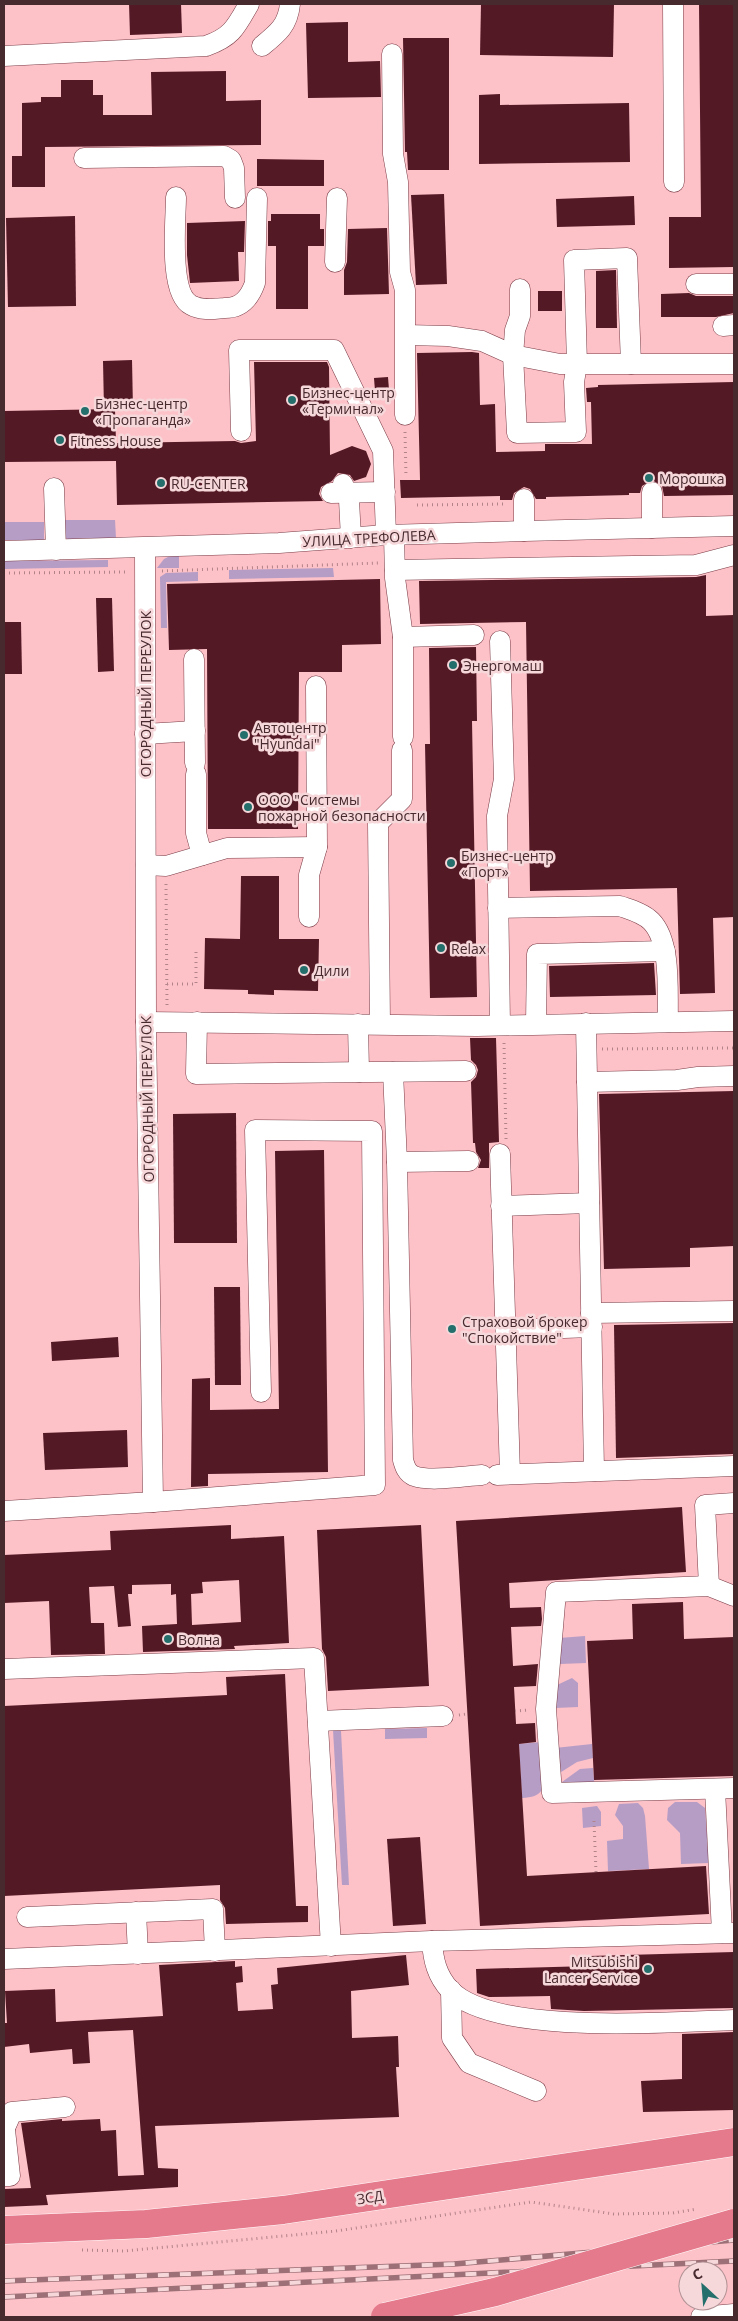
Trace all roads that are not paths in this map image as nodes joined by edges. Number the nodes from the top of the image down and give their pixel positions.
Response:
1 (249, 4) edge
2 (290, 4) edge
3 (672, 4) edge
4 (262, 46) dead end
5 (392, 54) dead end
6 (4, 56) edge
7 (84, 158) dead end
8 (674, 182) dead end
9 (176, 197) dead end
10 (235, 198) dead end
11 (257, 198) dead end
12 (337, 198) dead end
13 (335, 262) dead end
14 (696, 284) dead end
15 (734, 284) edge
16 (520, 289) dead end
17 (406, 335) junction
18 (513, 355) junction
19 (577, 364) junction
20 (630, 364) junction
21 (734, 364) edge
22 (405, 414) road end
23 (241, 431) dead end
24 (54, 488) dead end
25 (385, 492) junction
26 (652, 492) dead end
27 (524, 502) road end
28 (728, 526) edge
29 (652, 528) junction
30 (524, 531) junction
31 (390, 535) junction
32 (351, 538) junction
33 (145, 548) junction
34 (56, 550) junction
35 (4, 551) edge
36 (728, 557) edge
37 (395, 567) junction
38 (474, 635) dead end
39 (403, 637) junction
40 (500, 641) dead end
41 (194, 659) dead end
42 (316, 686) dead end
43 (195, 731) junction
44 (145, 734) junction
45 (317, 847) junction
46 (202, 855) junction
47 (146, 865) junction
48 (498, 908) junction
49 (309, 917) dead end
50 (666, 951) junction
51 (734, 1020) edge
52 (146, 1022) junction
53 (197, 1022) junction
54 (668, 1022) junction
55 (586, 1023) junction
56 (358, 1024) junction
57 (380, 1024) junction
58 (536, 1024) junction
59 (502, 1025) junction
60 (466, 1071) dead end
61 (359, 1072) junction
62 (393, 1072) junction
63 (734, 1076) edge
64 (587, 1082) junction
65 (500, 1154) road end
66 (469, 1161) dead end
67 (398, 1162) junction
68 (590, 1204) junction
69 (501, 1206) junction
70 (734, 1311) edge
71 (592, 1320) junction
72 (506, 1330) junction
73 (261, 1392) dead end
74 (734, 1466) edge
75 (594, 1471) junction
76 (494, 1475) junction
77 (152, 1502) junction
78 (734, 1503) edge
79 (4, 1511) edge
80 (709, 1586) junction
81 (734, 1596) edge
82 (4, 1669) edge
83 (443, 1716) dead end
84 (318, 1721) junction
85 (725, 1788) edge
86 (136, 1912) junction
87 (27, 1917) dead end
88 (728, 1933) edge
89 (432, 1941) junction
90 (331, 1946) junction
91 (215, 1951) junction
92 (138, 1954) junction
93 (4, 1959) edge
94 (451, 1990) junction
95 (734, 2020) edge
96 (536, 2091) dead end
97 (65, 2107) dead end
98 (4, 2130) edge
99 (734, 2142) edge
100 (4, 2176) edge
101 (734, 2223) edge
102 (4, 2230) edge
103 (734, 2314) edge
104 (386, 2317) edge
105 (701, 2317) edge

1 - 6 street
2 - 4 street
3 - 8 street
5 - 17 street
7 - 10 street
9 - 11 street
12 - 13 street
14 - 15 street
16 - 18 street
17 - 18 street
17 - 22 street
18 - 19 street
18 - 19 street
19 - 20 street
19 - 20 street
20 - 21 street
23 - 25 street
24 - 34 street
25 - 31 street
25 - 32 street
26 - 29 street
27 - 30 street
28 - 29 street, УЛИЦА ТРЕФОЛЕВА
28 - 36 street
29 - 30 street, УЛИЦА ТРЕФОЛЕВА
30 - 31 street, УЛИЦА ТРЕФОЛЕВА
31 - 32 street, УЛИЦА ТРЕФОЛЕВА
31 - 37 street
32 - 33 street, УЛИЦА ТРЕФОЛЕВА
33 - 34 street, УЛИЦА ТРЕФОЛЕВА
33 - 44 street, ОГОРОДНЫЙ ПЕРЕУЛОК
34 - 35 street, УЛИЦА ТРЕФОЛЕВА
36 - 37 street
37 - 39 street
38 - 39 street
39 - 57 street
40 - 48 street
41 - 43 street
42 - 45 street
43 - 44 street
43 - 46 street
44 - 47 street, ОГОРОДНЫЙ ПЕРЕУЛОК
45 - 46 street
45 - 49 street
46 - 47 street
47 - 52 street, ОГОРОДНЫЙ ПЕРЕУЛОК
48 - 50 street
48 - 59 street
50 - 54 street
50 - 58 street
51 - 54 street
52 - 53 street
52 - 77 street, ОГОРОДНЫЙ ПЕРЕУЛОК
53 - 56 street
53 - 61 street
54 - 55 street
55 - 58 street
55 - 64 street
56 - 57 street
56 - 61 street
57 - 59 street
58 - 59 street
60 - 62 street
61 - 62 street
62 - 67 street
63 - 64 street
64 - 68 street
65 - 69 street
66 - 67 street
67 - 76 street
68 - 69 street
68 - 71 street
69 - 72 street
70 - 71 street
71 - 72 street
71 - 75 street
72 - 76 street
73 - 77 street
74 - 75 street
75 - 76 street
77 - 79 street
78 - 80 street
80 - 81 street
80 - 85 street
82 - 84 street
83 - 84 street
84 - 90 street
85 - 88 street
86 - 87 street
86 - 91 street
86 - 92 street
88 - 89 street
89 - 90 street
89 - 94 street
90 - 91 street
91 - 92 street
92 - 93 street
94 - 95 street
94 - 96 street
97 - 98 street
98 - 100 street
99 - 102 highway, ЗСД, bridge
101 - 104 highway, bridge
103 - 105 street

